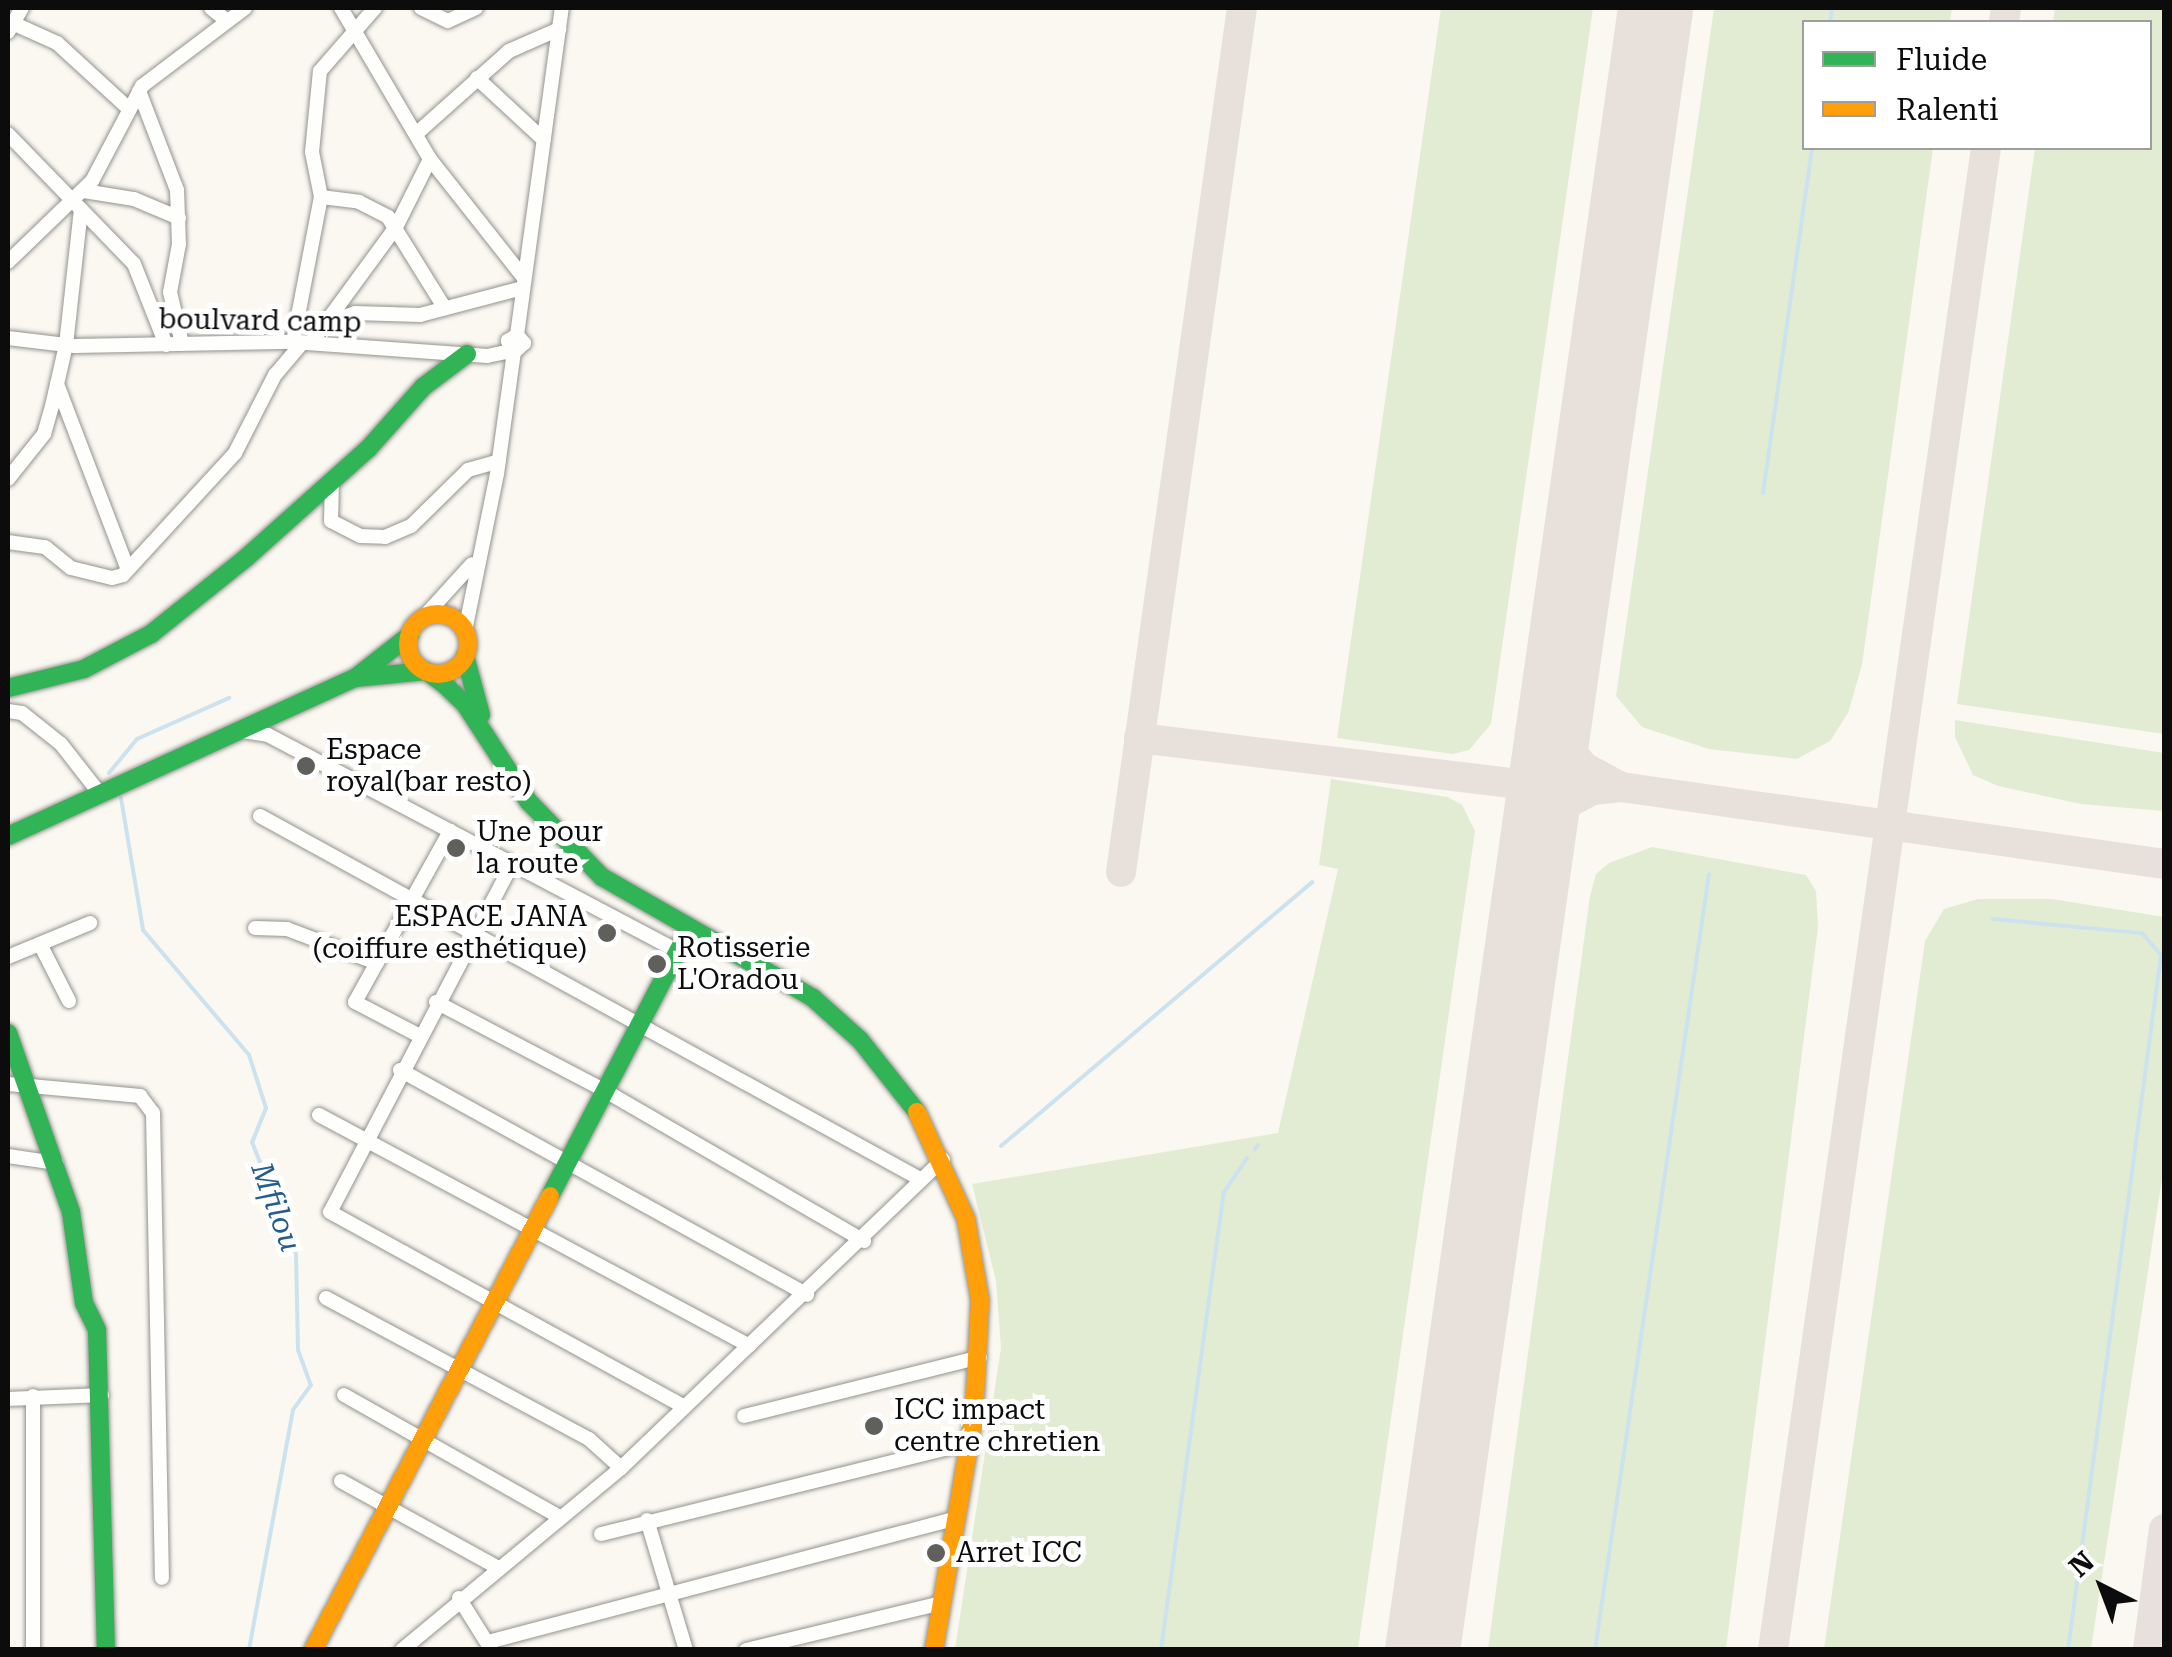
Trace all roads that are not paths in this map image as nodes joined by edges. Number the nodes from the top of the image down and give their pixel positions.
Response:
1 (22, 8) edge
2 (211, 8) edge
3 (245, 8) edge
4 (340, 8) edge
5 (375, 8) edge
6 (421, 8) edge
7 (476, 8) edge
8 (562, 8) edge
9 (227, 21) junction
10 (10, 25) edge
11 (354, 29) junction
12 (559, 29) junction
13 (477, 78) junction
14 (138, 90) junction
15 (129, 108) junction
16 (8, 134) edge
17 (416, 134) junction
18 (544, 140) junction
19 (430, 159) junction
20 (321, 197) junction
21 (80, 201) junction
22 (179, 218) junction
23 (396, 227) junction
24 (8, 262) edge
25 (524, 283) junction
26 (444, 308) junction
27 (328, 322) junction
28 (8, 338) edge
29 (302, 342) junction
30 (166, 344) junction
31 (182, 344) junction
32 (66, 345) junction
33 (512, 351) junction
34 (468, 354) junction
35 (57, 384) junction
36 (499, 461) junction
37 (8, 479) edge
38 (332, 480) junction
39 (8, 542) edge
40 (481, 551) junction
41 (127, 567) junction
42 (422, 619) junction
43 (464, 631) junction
44 (410, 635) junction
45 (465, 656) junction
46 (426, 671) junction
47 (355, 678) junction
48 (8, 688) edge
49 (8, 711) edge
50 (242, 731) junction
51 (490, 739) junction
52 (100, 794) junction
53 (260, 816) dead end
54 (450, 831) junction
55 (8, 836) edge
56 (511, 866) junction
57 (412, 900) junction
58 (90, 923) dead end
59 (254, 928) dead end
60 (688, 932) junction
61 (472, 934) junction
62 (40, 944) junction
63 (677, 951) junction
64 (8, 957) edge
65 (377, 963) junction
66 (69, 1000) dead end
67 (436, 1002) junction
68 (637, 1025) junction
69 (8, 1033) edge
70 (418, 1036) junction
71 (400, 1070) junction
72 (8, 1084) edge
73 (29, 1086) junction
74 (602, 1089) junction
75 (319, 1115) dead end
76 (367, 1142) junction
77 (8, 1156) edge
78 (943, 1159) junction
79 (565, 1161) junction
80 (56, 1163) junction
81 (920, 1179) junction
82 (530, 1228) junction
83 (864, 1241) junction
84 (808, 1295) junction
85 (326, 1298) dead end
86 (490, 1301) junction
87 (749, 1346) junction
88 (980, 1357) junction
89 (455, 1370) junction
90 (102, 1395) junction
91 (344, 1395) dead end
92 (33, 1396) junction
93 (8, 1399) edge
94 (684, 1408) junction
95 (744, 1416) dead end
96 (418, 1440) junction
97 (970, 1443) junction
98 (622, 1468) junction
99 (342, 1481) dead end
100 (384, 1506) junction
101 (560, 1517) junction
102 (956, 1518) junction
103 (648, 1520) junction
104 (601, 1534) dead end
105 (498, 1567) junction
106 (162, 1578) dead end
107 (671, 1590) junction
108 (458, 1598) junction
109 (942, 1603) junction
110 (490, 1646) edge
111 (34, 1650) edge
112 (106, 1650) edge
113 (313, 1650) edge
114 (402, 1650) edge
115 (686, 1650) edge
116 (746, 1650) edge
117 (934, 1650) edge

1 - 10 street
2 - 9 street
3 - 9 street
4 - 11 street
5 - 11 street
6 - 7 street
8 - 12 street
9 - 14 street
10 - 15 street
11 - 17 street
11 - 20 street
12 - 13 street
12 - 18 street
13 - 17 street
13 - 18 street
14 - 15 street
14 - 22 street
15 - 21 street
16 - 21 street
17 - 19 street
18 - 25 street
19 - 23 street
19 - 25 street
20 - 23 street
20 - 29 street
21 - 22 street
21 - 24 street
21 - 30 street
21 - 32 street
22 - 31 street
23 - 26 street
23 - 27 street
25 - 26 street
25 - 33 street
26 - 27 street
27 - 29 street
28 - 32 street, boulvard camp
29 - 31 street, boulvard camp
29 - 34 street, boulvard camp
29 - 41 street
30 - 31 street, boulvard camp
30 - 32 street, boulvard camp
32 - 35 street
33 - 34 street, boulvard camp
33 - 36 street
34 - 38 main road
35 - 37 street
35 - 41 street
36 - 38 street
36 - 40 street
38 - 48 main road
39 - 41 street
40 - 42 street
40 - 43 street
42 - 43 main road
42 - 44 main road
43 - 45 main road
44 - 46 main road
44 - 47 main road
45 - 46 main road
45 - 51 main road
46 - 47 main road
46 - 51 main road
47 - 50 main road
49 - 52 street
50 - 52 main road
50 - 54 street
51 - 60 main road
52 - 55 main road
53 - 57 street
54 - 56 street
54 - 57 street
56 - 61 street
56 - 63 street
57 - 61 street
57 - 65 street
58 - 62 street
59 - 65 street
60 - 63 main road
60 - 78 main road
61 - 67 street
61 - 68 street
62 - 64 street
62 - 66 street
63 - 68 main road
65 - 70 street
67 - 70 street
67 - 74 street
68 - 74 main road
68 - 81 street
69 - 73 main road
70 - 71 street
71 - 76 street
71 - 79 street
72 - 73 street
73 - 80 main road
73 - 106 street
74 - 79 main road
74 - 83 street
75 - 76 street
76 - 82 street
76 - 86 street
77 - 80 street
78 - 81 street
78 - 88 main road
79 - 82 main road
79 - 84 street
80 - 90 main road
81 - 83 street
82 - 86 main road
82 - 87 street
83 - 84 street
84 - 87 street
85 - 89 street
86 - 89 main road
86 - 94 street
87 - 94 street
88 - 95 street
88 - 97 main road
89 - 96 main road
89 - 98 street
90 - 92 street
90 - 112 main road
91 - 96 street
92 - 93 street
92 - 111 street
94 - 98 street
96 - 100 main road
96 - 101 street
97 - 102 main road
97 - 103 street
98 - 101 street
99 - 100 street
100 - 105 street
100 - 113 main road
101 - 105 street
102 - 107 street
102 - 109 main road
103 - 104 street
103 - 107 street
105 - 108 street
107 - 110 street
107 - 115 street
108 - 110 street
108 - 114 street
109 - 116 street
109 - 117 main road

